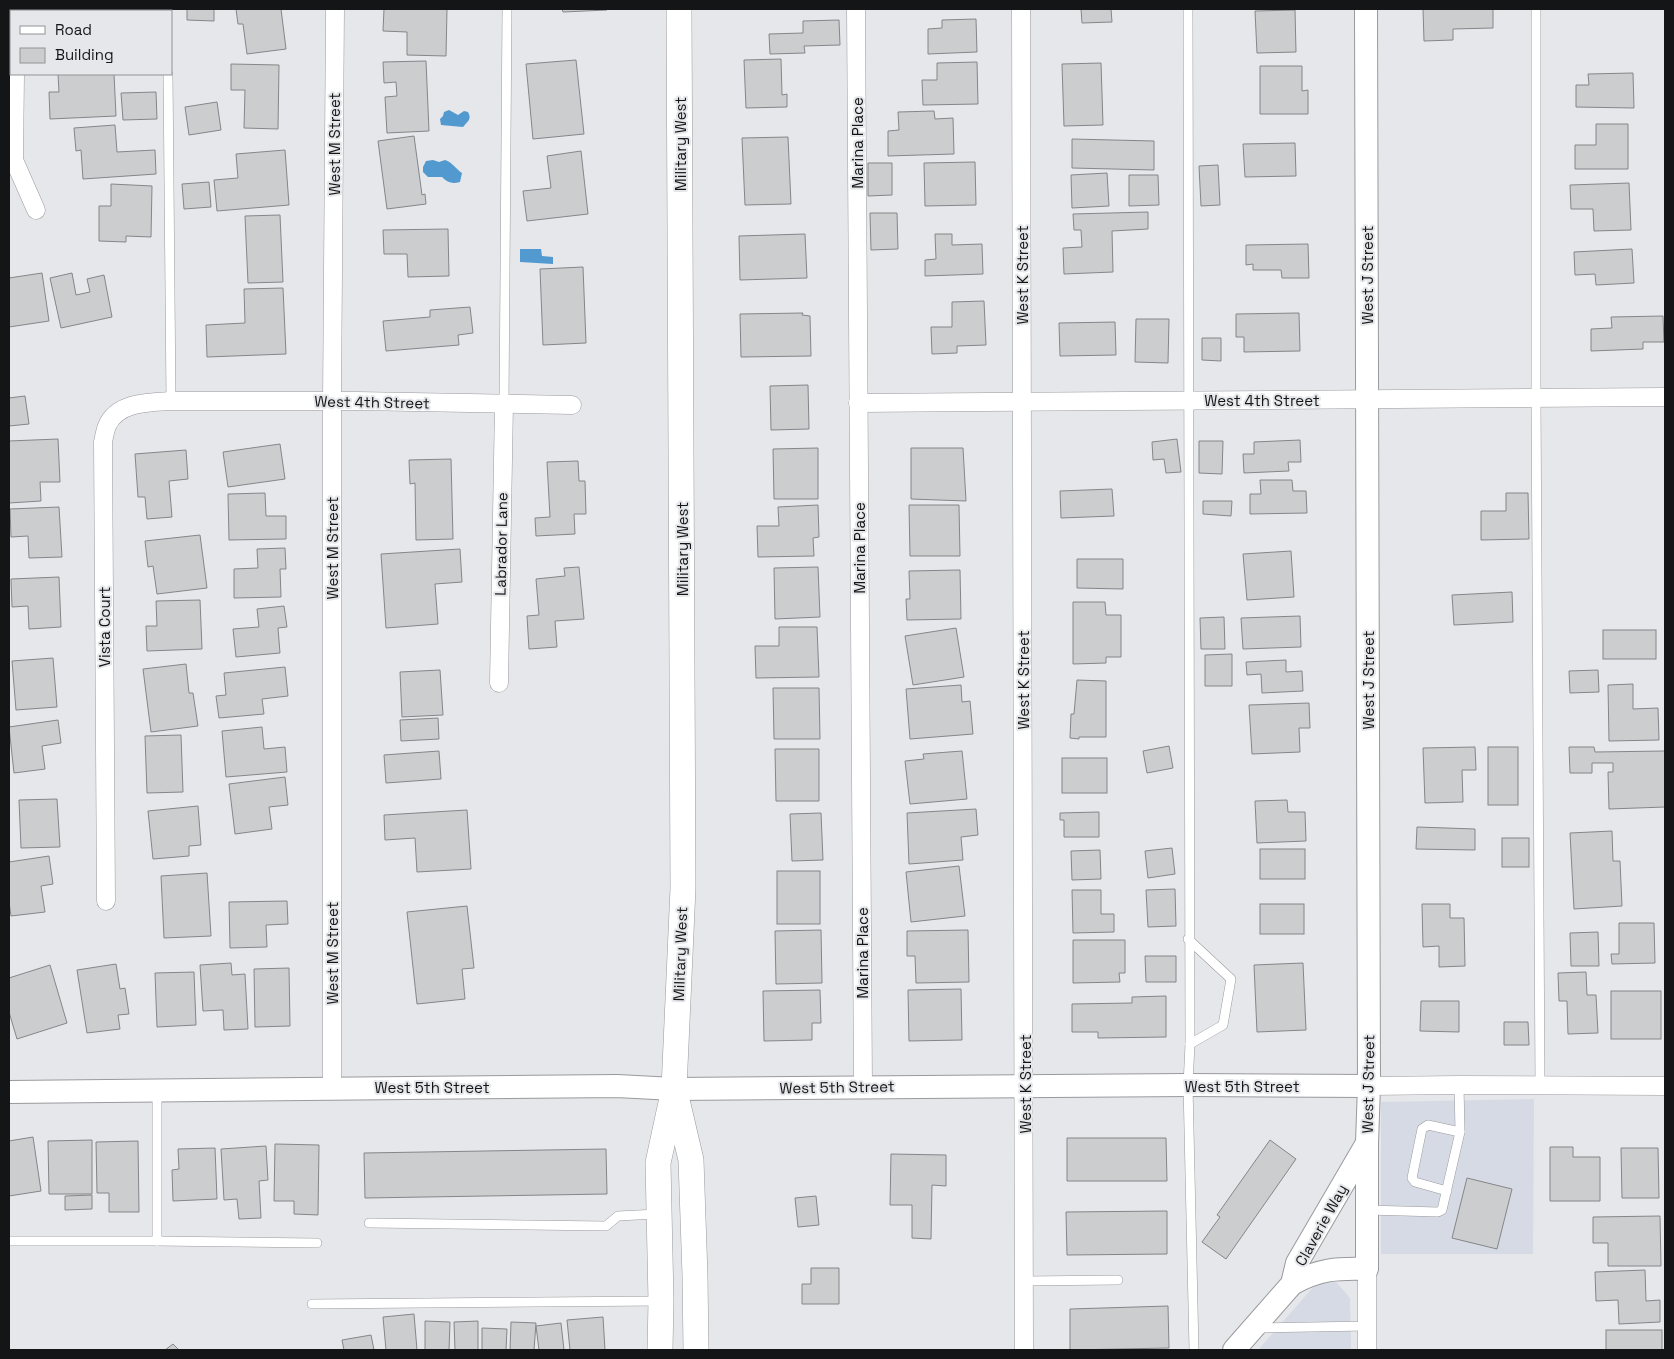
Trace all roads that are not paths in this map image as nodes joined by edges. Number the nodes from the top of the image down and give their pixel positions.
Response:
1 (335, 9) edge
2 (507, 9) edge
3 (679, 9) edge
4 (856, 9) edge
5 (1021, 9) edge
6 (1188, 9) edge
7 (1366, 9) edge
8 (1536, 9) edge
9 (15, 75) edge
10 (168, 75) edge
11 (36, 210) dead end
12 (1665, 397) edge
13 (1536, 398) junction
14 (1368, 399) junction
15 (1189, 400) junction
16 (171, 401) junction
17 (332, 401) junction
18 (1022, 402) junction
19 (858, 403) junction
20 (504, 404) junction
21 (572, 405) dead end
22 (499, 683) dead end
23 (106, 901) dead end
24 (1188, 939) junction
25 (1190, 1044) junction
26 (1188, 1085) junction
27 (1459, 1085) junction
28 (1540, 1085) junction
29 (1025, 1086) junction
30 (1369, 1086) junction
31 (1665, 1086) edge
32 (863, 1087) junction
33 (332, 1088) junction
34 (674, 1089) junction
35 (157, 1091) junction
36 (9, 1092) edge
37 (1460, 1132) junction
38 (1367, 1143) junction
39 (1447, 1190) junction
40 (1367, 1210) junction
41 (659, 1214) junction
42 (369, 1223) dead end
43 (9, 1241) edge
44 (157, 1241) junction
45 (317, 1244) dead end
46 (1367, 1269) junction
47 (1118, 1280) dead end
48 (1025, 1281) junction
49 (1292, 1284) junction
50 (661, 1301) junction
51 (312, 1304) dead end
52 (1367, 1326) junction
53 (1253, 1328) junction
54 (660, 1350) edge
55 (696, 1350) edge
56 (1024, 1350) edge
57 (1194, 1350) edge
58 (1234, 1350) edge
59 (1368, 1350) edge

1 - 17 street, West M Street
2 - 20 lane
3 - 34 main road, Military West
4 - 19 street, Marina Place
5 - 18 street, West K Street
6 - 15 lane
7 - 14 street, West J Street
8 - 13 lane
9 - 11 street
10 - 16 lane
12 - 13 street, West 4th Street
13 - 14 street, West 4th Street
13 - 28 lane
14 - 15 street, West 4th Street
14 - 30 street, West J Street
15 - 18 street, West 4th Street
15 - 24 lane
16 - 17 street, West 4th Street
16 - 23 street, Vista Court
17 - 20 street, West 4th Street
17 - 33 street, West M Street
18 - 19 street, West 4th Street
18 - 29 street, West K Street
19 - 32 street, Marina Place
20 - 21 street, West 4th Street
20 - 22 street, Labrador Lane
24 - 25 lane
24 - 25 lane
25 - 26 lane
26 - 29 street, West 5th Street
26 - 30 street, West 5th Street
26 - 57 lane
27 - 28 street, West 5th Street
27 - 30 street, West 5th Street
27 - 37 lane
28 - 31 street, West 5th Street
29 - 32 street, West 5th Street
29 - 48 street, West K Street
30 - 38 street, West J Street
32 - 34 street, West 5th Street
33 - 34 street, West 5th Street
33 - 35 street, West 5th Street
34 - 41 main road, Military West
34 - 55 main road, Military West
35 - 36 street, West 5th Street
35 - 44 lane
37 - 39 lane
37 - 39 lane
38 - 40 street, West J Street
38 - 49 street, Claverie Way
39 - 40 lane
40 - 46 street, West J Street
41 - 42 lane
41 - 50 main road, Military West
43 - 44 lane
44 - 45 lane
46 - 49 street
46 - 52 street, West J Street
47 - 48 lane
48 - 56 street, West K Street
49 - 53 street, Claverie Way
50 - 51 lane
50 - 54 main road, Military West
52 - 53 lane
52 - 59 street, West J Street
53 - 58 street, Claverie Way

